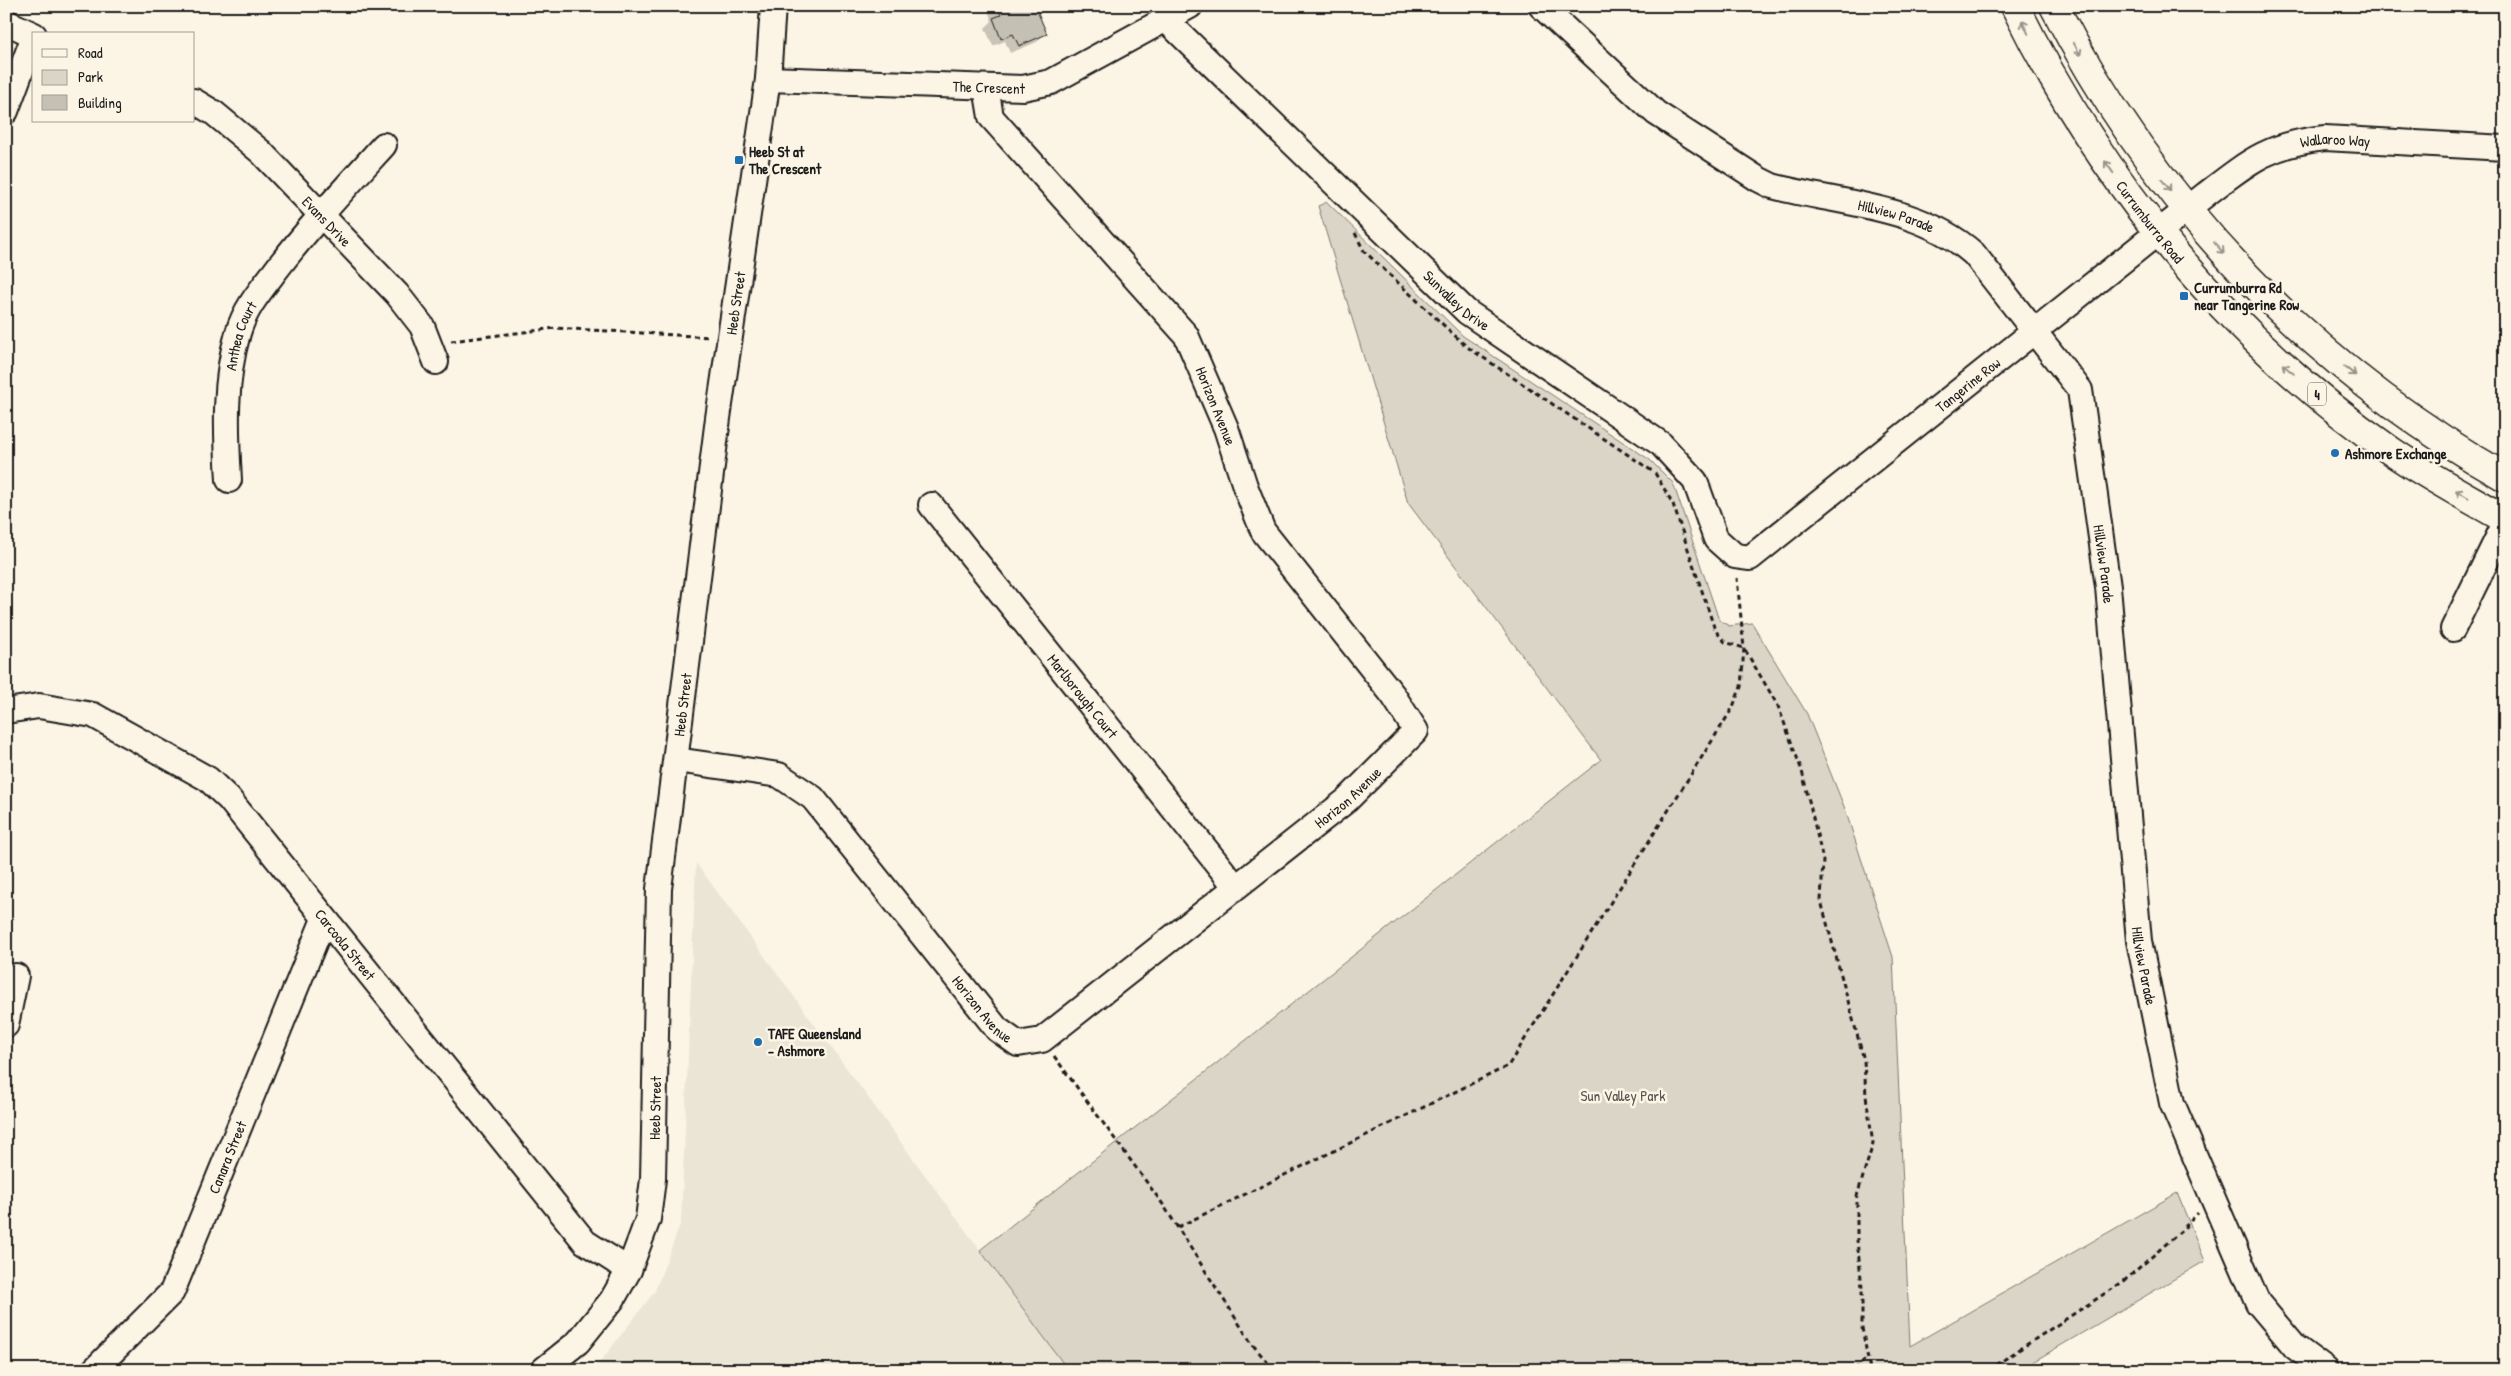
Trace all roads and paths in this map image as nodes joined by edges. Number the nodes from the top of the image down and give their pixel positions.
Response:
1 (773, 6) edge
2 (1190, 6) edge
3 (1541, 6) edge
4 (2015, 6) edge
5 (2054, 6) edge
6 (1166, 20) junction
7 (6, 22) edge
8 (32, 34) edge
9 (32, 40) edge
10 (768, 79) junction
11 (986, 87) junction
12 (195, 102) edge
13 (6, 111) edge
14 (384, 145) dead end
15 (2505, 148) edge
16 (2187, 211) junction
17 (321, 215) junction
18 (1354, 228) dead end
19 (2158, 234) junction
20 (2036, 332) junction
21 (730, 338) junction
22 (436, 362) joint
23 (2505, 477) edge
24 (229, 480) dead end
25 (931, 505) dead end
26 (2505, 519) edge
27 (2505, 523) edge
28 (1743, 557) junction
29 (2453, 629) dead end
30 (1744, 648) junction
31 (6, 711) edge
32 (676, 760) junction
33 (1235, 886) junction
34 (324, 919) junction
35 (16, 976) dead end
36 (6, 1025) edge
37 (1042, 1040) junction
38 (2215, 1203) junction
39 (1178, 1227) junction
40 (629, 1270) junction
41 (1867, 1357) junction
42 (94, 1370) edge
43 (543, 1370) edge
44 (1274, 1370) edge
45 (1855, 1370) edge
46 (1870, 1370) edge
47 (1988, 1370) edge
48 (2326, 1370) edge

1 - 10 street, Heeb Street
2 - 6 street, The Crescent
3 - 20 street, Hillview Parade
19 -> 4 main road, Currumburra Road / 4
5 -> 16 main road
6 - 11 street, The Crescent
6 - 28 street, Sunvalley Drive
7 - 8 street
9 - 13 street
10 - 11 street, The Crescent
10 - 21 street, Heeb Street
11 - 33 street, Horizon Avenue
12 - 17 street, Evans Drive
14 - 17 street, Anthea Court
15 - 16 street, Wallaroo Way
16 - 19 street, Tangerine Row
16 -> 23 main road
17 - 22 street, Evans Drive
17 - 24 street, Anthea Court
18 - 30 path
19 - 20 street, Tangerine Row
26 -> 19 main road, Currumburra Road / 4
20 - 28 street, Tangerine Row
20 - 38 street, Hillview Parade
21 - 22 path
21 - 32 street, Heeb Street
25 - 33 street, Marlborough Court
27 - 29 street
28 - 30 path
30 - 39 path
30 - 41 path
31 - 34 street, Carcoola Street
32 - 37 street, Horizon Avenue
32 - 40 street, Heeb Street
33 - 37 street, Horizon Avenue
34 - 40 street, Carcoola Street
34 - 42 street, Canara Street
35 - 36 street
37 - 39 path
38 - 47 path
38 - 48 street, Hillview Parade
39 - 44 path
40 - 43 street, Heeb Street
41 - 45 path
41 - 46 path

